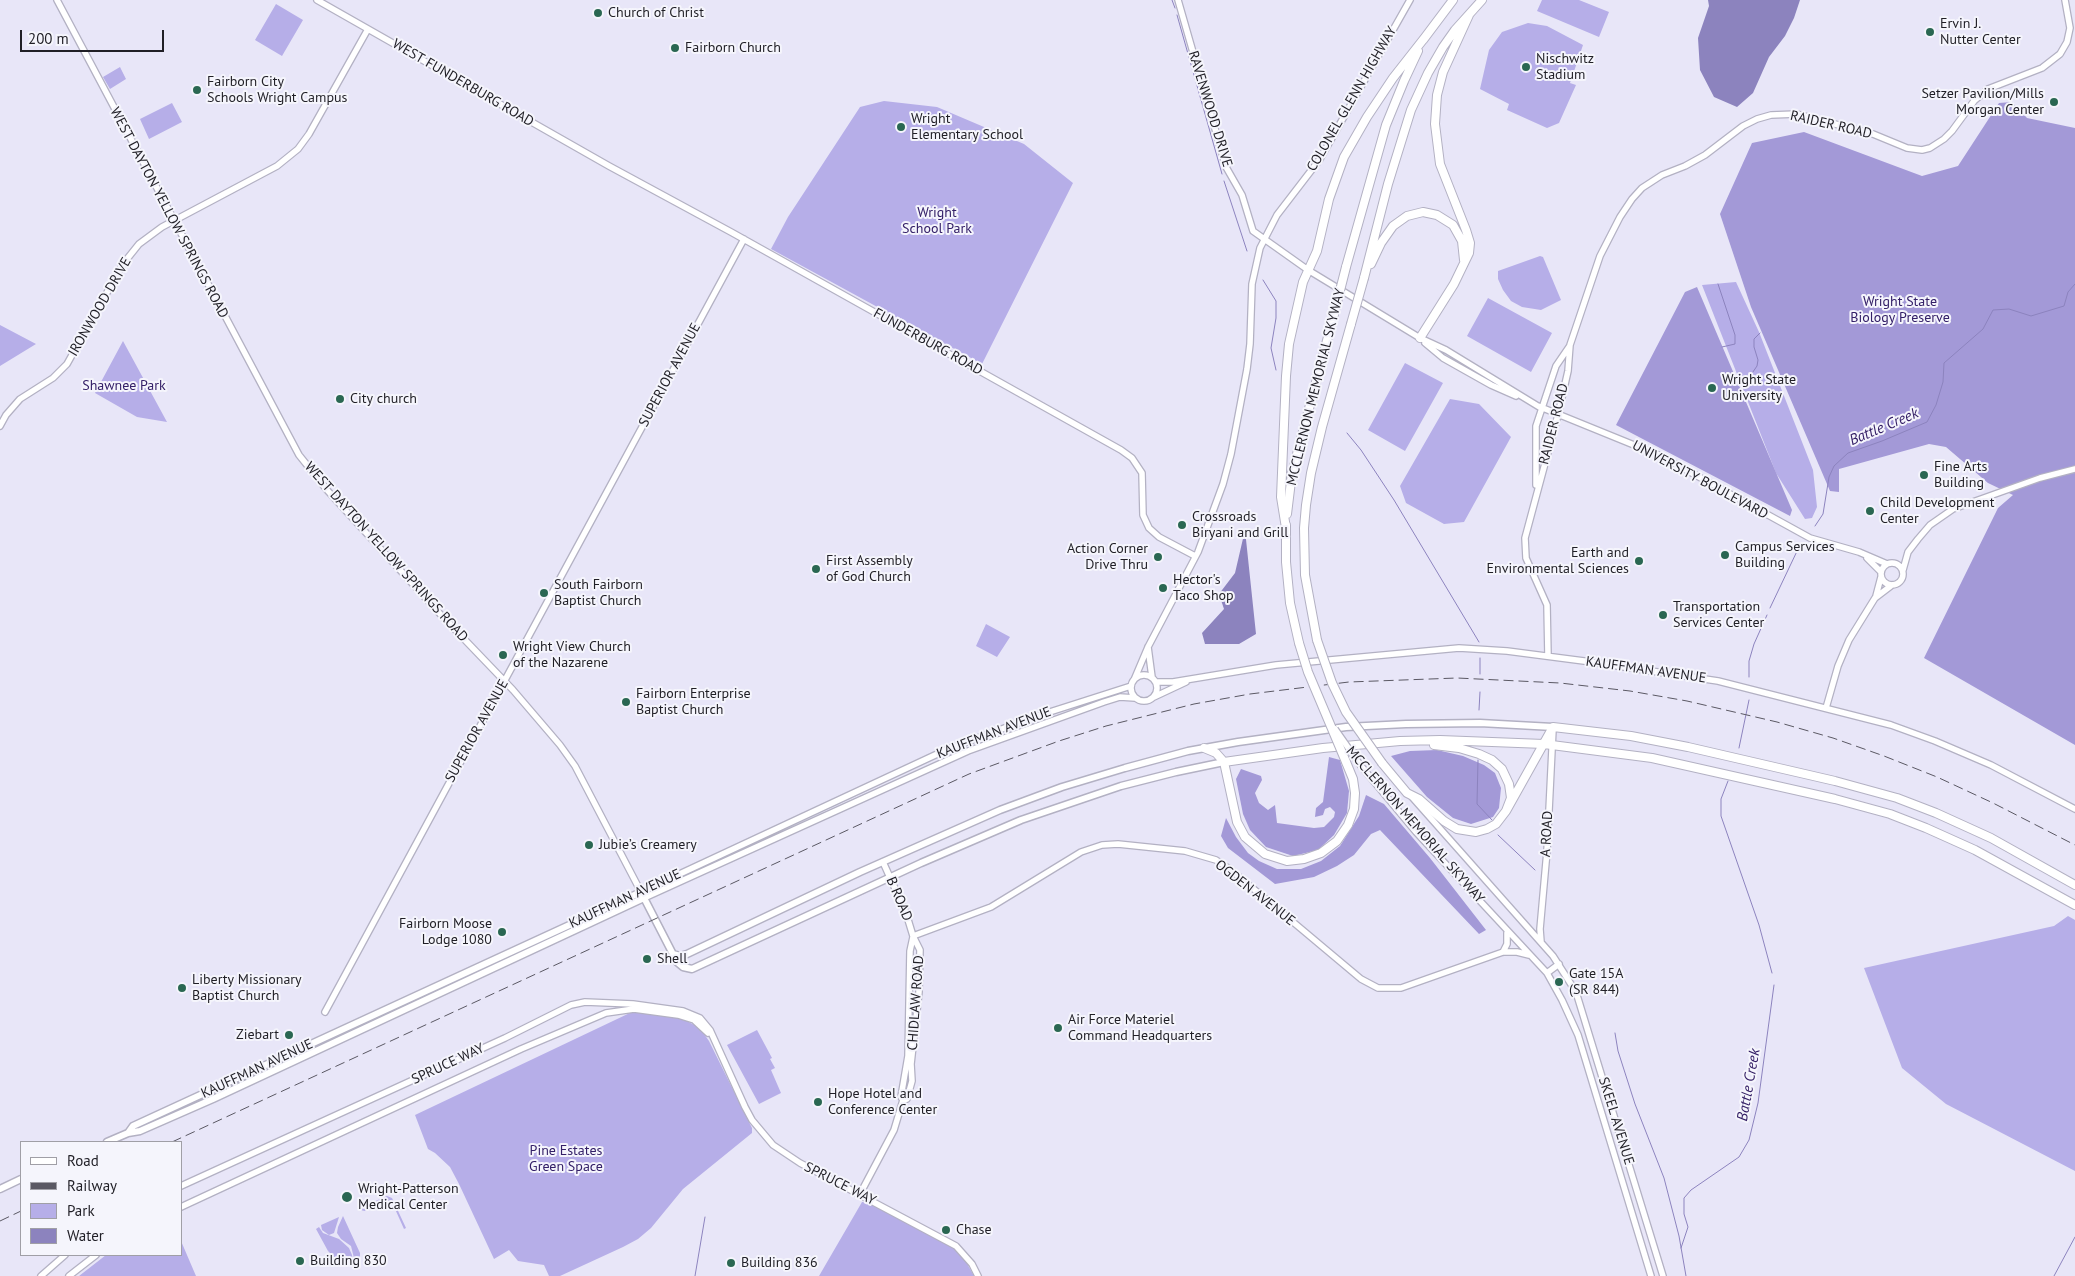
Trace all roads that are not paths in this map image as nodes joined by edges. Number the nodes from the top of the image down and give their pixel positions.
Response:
1 (57, 0) edge
2 (317, 0) edge
3 (1178, 0) edge
4 (1410, 0) edge
5 (1453, 0) edge
6 (1482, 0) edge
7 (2065, 0) edge
8 (1468, 15) junction
9 (368, 29) junction
10 (1426, 36) junction
11 (609, 166) joint
12 (173, 221) junction
13 (744, 239) junction
14 (1264, 240) junction
15 (1465, 262) junction
16 (1308, 270) junction
17 (1364, 278) junction
18 (1420, 338) junction
19 (1570, 345) junction
20 (1541, 408) junction
21 (1558, 415) junction
22 (0, 426) edge
23 (2075, 469) edge
24 (1534, 502) junction
25 (1286, 528) junction
26 (1859, 552) junction
27 (1908, 552) junction
28 (1196, 556) junction
29 (1894, 562) junction
30 (1887, 564) junction
31 (1903, 570) junction
32 (1881, 575) junction
33 (1892, 585) junction
34 (1875, 598) junction
35 (1148, 647) junction
36 (1548, 656) junction
37 (1195, 678) junction
38 (1154, 680) junction
39 (505, 681) junction
40 (1133, 683) junction
41 (1154, 697) junction
42 (1136, 698) junction
43 (1826, 708) junction
44 (1330, 721) junction
45 (1553, 727) junction
46 (1372, 744) junction
47 (1544, 744) junction
48 (1554, 745) junction
49 (1204, 748) junction
50 (1224, 762) junction
51 (1408, 792) junction
52 (2075, 809) edge
53 (1506, 811) junction
54 (883, 862) junction
55 (890, 878) junction
56 (2075, 884) edge
57 (642, 895) junction
58 (2075, 905) edge
59 (1507, 932) junction
60 (913, 936) junction
61 (1541, 942) junction
62 (1504, 952) junction
63 (673, 954) junction
64 (1529, 955) junction
65 (1561, 966) junction
66 (1548, 976) junction
67 (325, 1012) dead end
68 (714, 1040) junction
69 (903, 1100) junction
70 (109, 1141) edge
71 (20, 1180) edge
72 (182, 1186) edge
73 (0, 1189) edge
74 (860, 1194) junction
75 (182, 1207) edge
76 (64, 1256) edge
77 (95, 1256) edge
78 (41, 1276) edge
79 (69, 1276) edge
80 (978, 1276) edge
81 (1651, 1276) edge
82 (1663, 1276) edge

1 - 12 street, WEST DAYTON YELLOW SPRINGS ROAD
2 - 9 street, WEST FUNDERBURG ROAD
3 - 14 street, RAVENWOOD DRIVE
4 - 14 street, COLONEL GLENN HIGHWAY
5 - 10 highway, MCCLERNON MEMORIAL SKYWAY
6 - 8 highway, MCCLERNON MEMORIAL SKYWAY
7 - 19 street, RAIDER ROAD
8 - 15 highway
8 - 17 highway, MCCLERNON MEMORIAL SKYWAY
9 - 11 street, WEST FUNDERBURG ROAD
9 - 12 street, IRONWOOD DRIVE
10 - 16 highway
10 - 25 highway, MCCLERNON MEMORIAL SKYWAY, bridge
11 - 13 street, FUNDERBURG ROAD
12 - 22 street, IRONWOOD DRIVE
12 - 39 street, WEST DAYTON YELLOW SPRINGS ROAD
13 - 28 street, FUNDERBURG ROAD
13 - 39 street, SUPERIOR AVENUE
14 - 16 street, UNIVERSITY BOULEVARD
14 - 28 street, COLONEL GLENN HIGHWAY
15 - 17 highway
15 - 18 highway
16 - 18 street, UNIVERSITY BOULEVARD
16 - 25 highway
17 - 51 highway, MCCLERNON MEMORIAL SKYWAY, bridge
18 - 20 street, UNIVERSITY BOULEVARD
19 - 20 street, RAIDER ROAD
19 - 21 street, RAIDER ROAD
20 - 21 street, UNIVERSITY BOULEVARD
20 - 24 street, RAIDER ROAD
21 - 24 street, RAIDER ROAD
21 - 26 street, UNIVERSITY BOULEVARD
23 - 27 street
24 - 36 street, RAIDER ROAD
25 - 44 highway, MCCLERNON MEMORIAL SKYWAY, bridge
26 - 30 street, UNIVERSITY BOULEVARD
26 - 32 street, UNIVERSITY BOULEVARD
27 - 29 street
27 - 31 street
28 - 35 street, COLONEL GLENN HIGHWAY
29 - 30 street
29 - 31 street
30 - 32 street
31 - 33 street
32 - 33 street, UNIVERSITY BOULEVARD
32 - 34 street
33 - 34 street
34 - 43 street
35 - 38 street
35 - 40 street, COLONEL GLENN HIGHWAY
36 - 37 street, KAUFFMAN AVENUE
36 - 43 street, KAUFFMAN AVENUE
37 - 38 street, KAUFFMAN AVENUE
37 - 41 street, KAUFFMAN AVENUE
38 - 40 street
38 - 41 street
39 - 57 street, WEST DAYTON YELLOW SPRINGS ROAD
39 - 67 street, SUPERIOR AVENUE
40 - 42 street
40 - 57 street, KAUFFMAN AVENUE
41 - 42 street
42 - 57 street, KAUFFMAN AVENUE
43 - 52 street, KAUFFMAN AVENUE
44 - 50 highway, bridge
44 - 59 street, MCCLERNON MEMORIAL SKYWAY, bridge
45 - 47 highway
45 - 48 street, A ROAD
45 - 49 main road
45 - 56 highway
46 - 47 highway
46 - 50 highway
46 - 53 highway
47 - 48 highway
47 - 53 highway
48 - 58 highway
48 - 61 street, A ROAD
49 - 50 highway
49 - 54 main road
50 - 55 main road
51 - 53 highway
51 - 61 street, MCCLERNON MEMORIAL SKYWAY
54 - 55 street, B ROAD
54 - 63 main road
55 - 60 street, B ROAD
55 - 63 main road
57 - 63 main road, WEST DAYTON YELLOW SPRINGS ROAD
57 - 70 main road, KAUFFMAN AVENUE
59 - 62 street
59 - 64 street, MCCLERNON MEMORIAL SKYWAY
60 - 62 street, OGDEN AVENUE
60 - 69 street, CHIDLAW ROAD
60 - 69 street, CHIDLAW ROAD
61 - 65 street, MCCLERNON MEMORIAL SKYWAY
62 - 64 street
64 - 66 street, MCCLERNON MEMORIAL SKYWAY
65 - 66 street
65 - 82 street, SKEEL AVENUE
66 - 81 street, SKEEL AVENUE
68 - 72 street, SPRUCE WAY
68 - 74 street, SPRUCE WAY
68 - 75 street, SPRUCE WAY
69 - 74 street, CHIDLAW ROAD
71 - 73 main road
74 - 80 street, SPRUCE WAY
76 - 78 street
77 - 79 street

